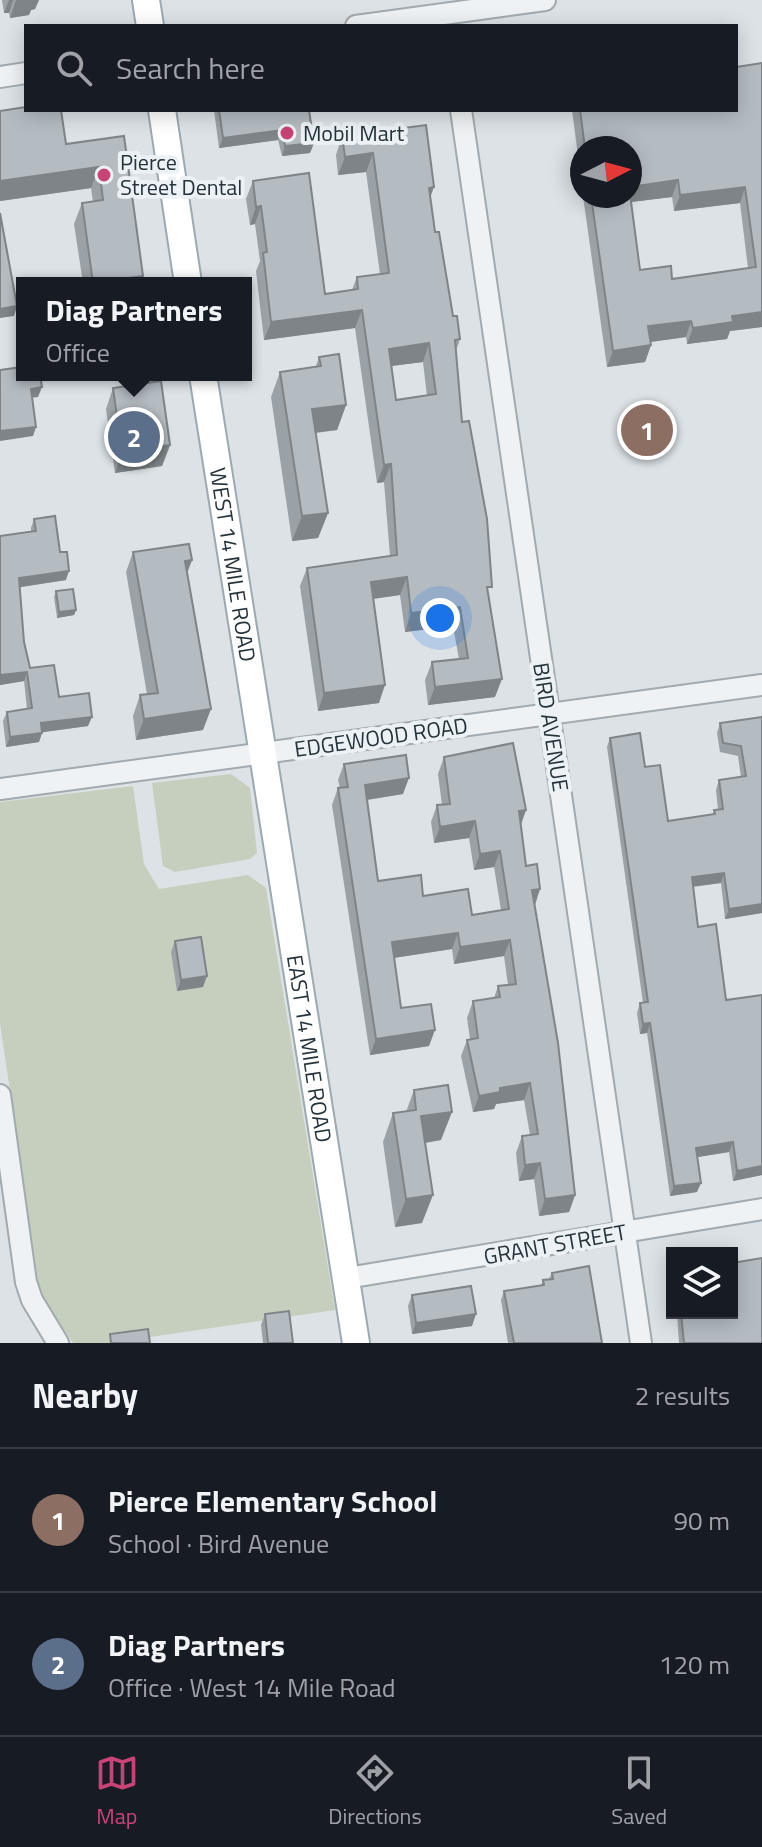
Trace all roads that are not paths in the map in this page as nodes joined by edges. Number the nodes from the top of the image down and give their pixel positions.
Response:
1 (146, 0) edge
2 (545, 0) edge
3 (447, 20) edge
4 (150, 24) edge
5 (386, 24) edge
6 (24, 73) edge
7 (0, 77) edge
8 (162, 112) edge
9 (461, 112) edge
10 (187, 277) edge
11 (204, 381) edge
12 (762, 685) edge
13 (549, 714) junction
14 (265, 754) junction
15 (0, 789) edge
16 (0, 1095) edge
17 (762, 1209) edge
18 (625, 1232) junction
19 (347, 1278) junction
20 (58, 1343) edge
21 (356, 1343) edge
22 (641, 1343) edge

1 - 4 main road
2 - 3 street
3 - 5 street
6 - 7 street
8 - 10 main road
9 - 13 street, BIRD AVENUE
11 - 14 main road, WEST 14 MILE ROAD
12 - 13 street, EDGEWOOD ROAD
13 - 14 street, EDGEWOOD ROAD
13 - 18 street, BIRD AVENUE
14 - 15 street, EDGEWOOD ROAD
14 - 19 main road, EAST 14 MILE ROAD
16 - 20 street
17 - 18 street, GRANT STREET
18 - 19 street, GRANT STREET
18 - 22 street, BIRD AVENUE
19 - 21 main road, EAST 14 MILE ROAD

